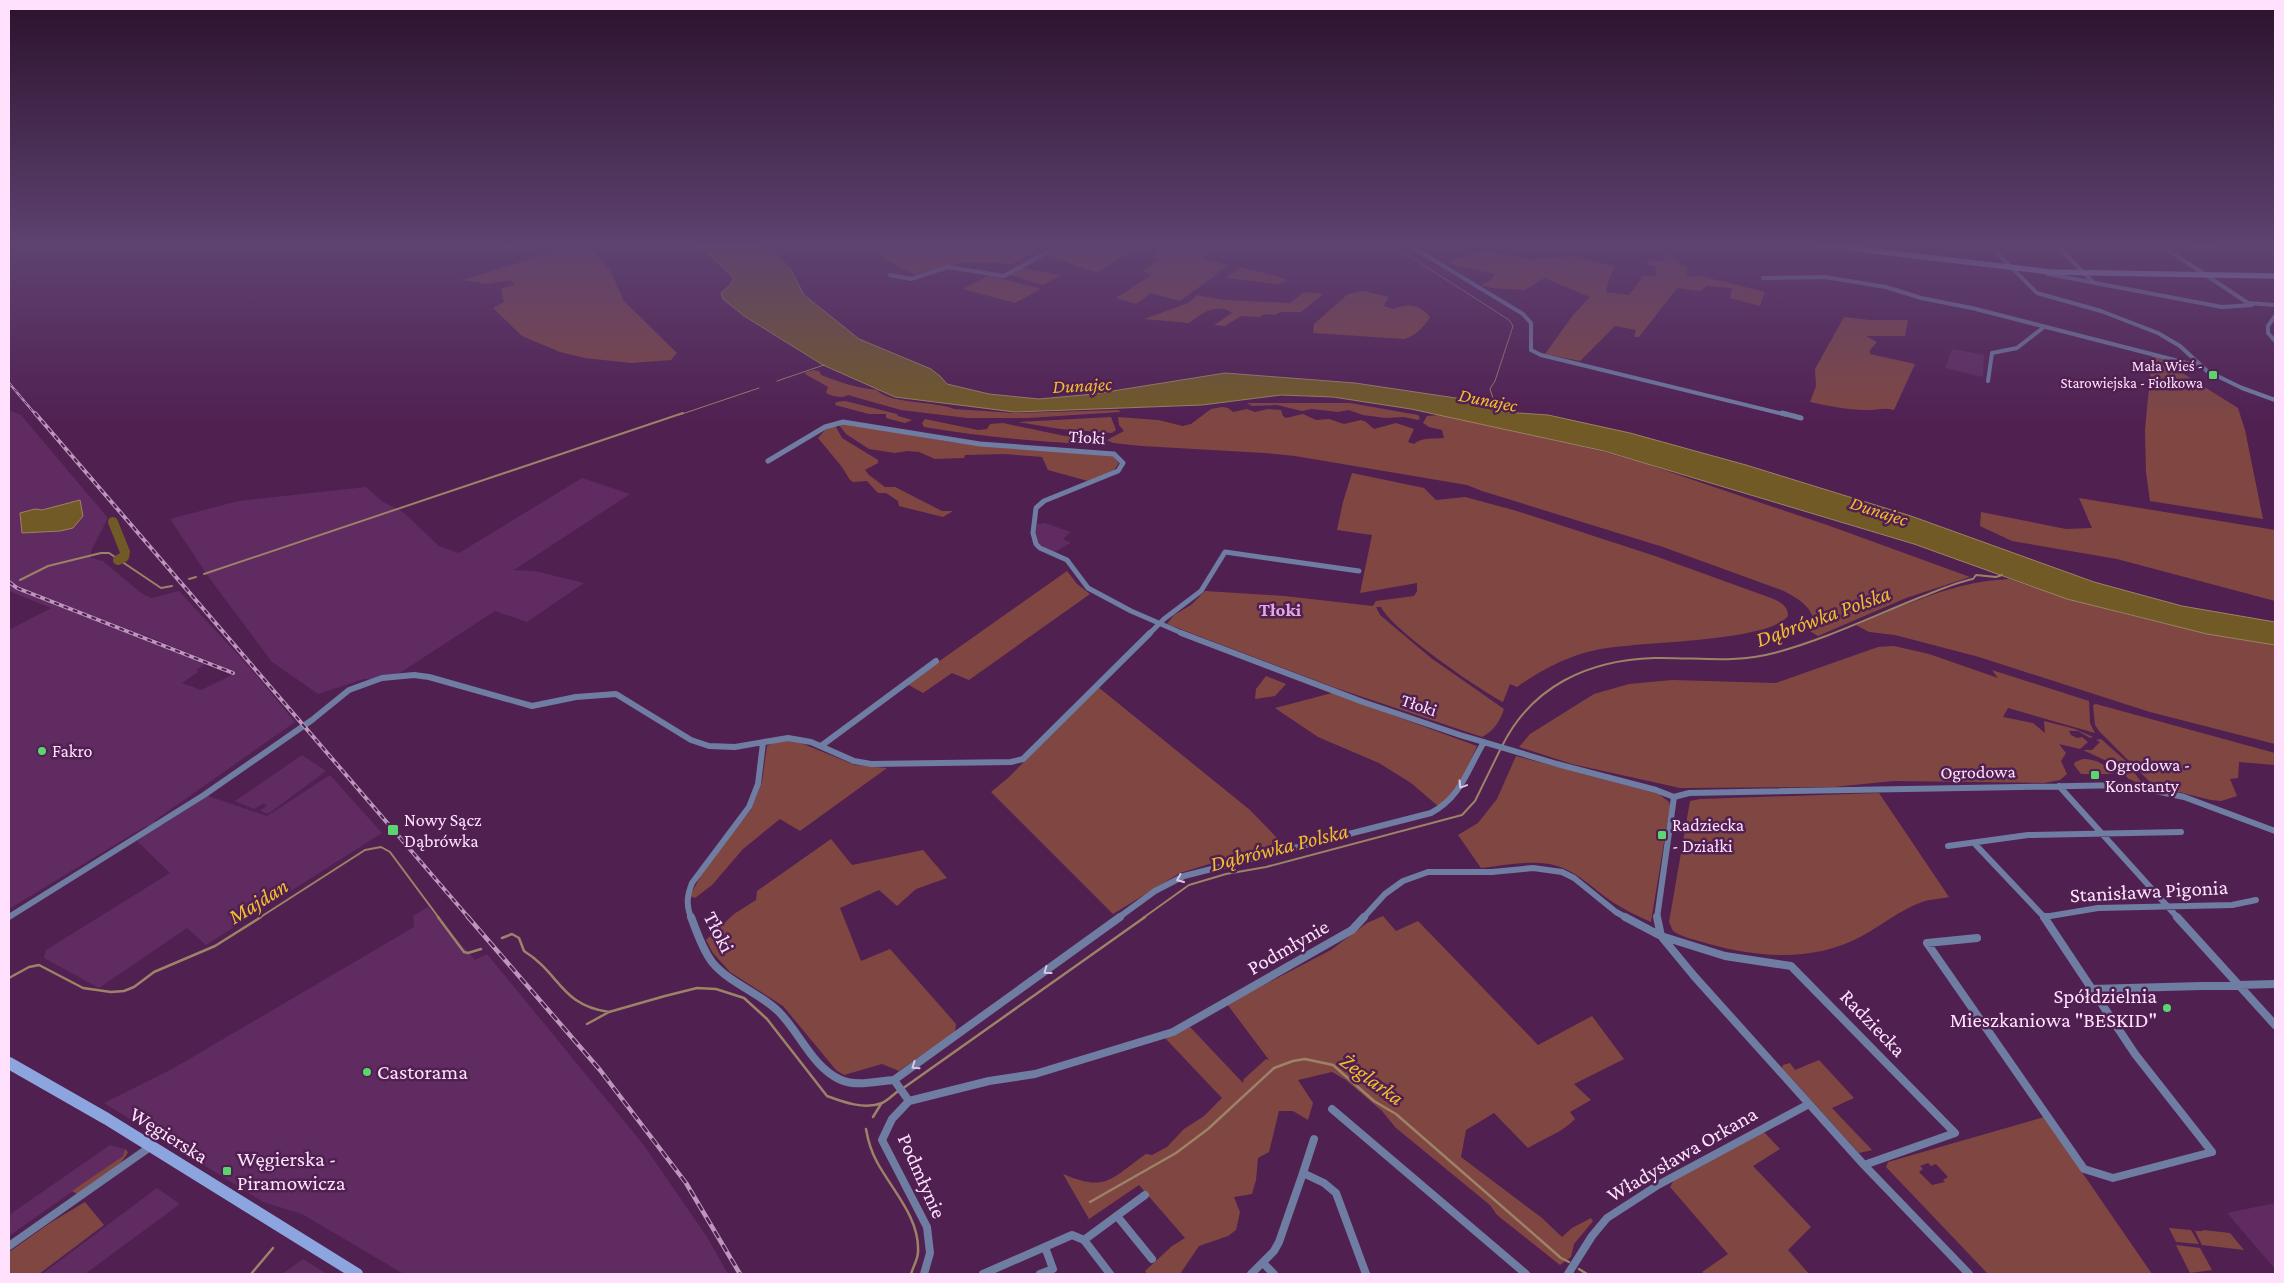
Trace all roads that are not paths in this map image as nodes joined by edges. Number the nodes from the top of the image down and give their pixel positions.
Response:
1 (1506, 304) edge
2 (1949, 304) edge
3 (2075, 304) edge
4 (2206, 304) edge
5 (2252, 305) joint
6 (2275, 306) edge
7 (2275, 316) edge
8 (2044, 327) junction
9 (2275, 341) edge
10 (2202, 368) junction
11 (1988, 381) dead end
12 (2275, 393) edge
13 (2273, 399) edge
14 (1801, 418) dead end
15 (768, 461) dead end
16 (1358, 571) dead end
17 (1160, 625) junction
18 (936, 661) dead end
19 (763, 743) junction
20 (1488, 743) junction
21 (821, 746) junction
22 (2059, 786) junction
23 (1674, 797) junction
24 (2275, 831) edge
25 (2181, 832) dead end
26 (2103, 834) junction
27 (1974, 843) junction
28 (1948, 846) dead end
29 (2256, 900) dead end
30 (2167, 906) junction
31 (9, 917) edge
32 (2044, 917) junction
33 (1661, 936) junction
34 (1977, 938) dead end
35 (2275, 984) edge
36 (2240, 986) junction
37 (2091, 989) junction
38 (2275, 1025) edge
39 (9, 1063) edge
40 (895, 1082) junction
41 (908, 1098) junction
42 (1809, 1104) junction
43 (1332, 1109) dead end
44 (1314, 1139) dead end
45 (150, 1147) junction
46 (1864, 1164) junction
47 (1302, 1173) junction
48 (1145, 1195) dead end
49 (1117, 1216) junction
50 (1084, 1240) junction
51 (9, 1246) edge
52 (1045, 1248) junction
53 (1152, 1259) dead end
54 (1263, 1263) junction
55 (357, 1274) edge
56 (924, 1274) edge
57 (983, 1274) edge
58 (1040, 1274) edge
59 (1110, 1274) edge
60 (1251, 1274) edge
61 (1274, 1274) edge
62 (1366, 1274) edge
63 (1526, 1274) edge
64 (1568, 1274) edge
65 (1969, 1274) edge

1 - 14 street
2 - 8 street
3 - 10 street
4 - 5 street
5 - 6 street
7 - 9 street
8 - 10 street
8 - 11 street
10 - 13 street
12 - 13 street
15 - 17 street, Tłoki
16 - 17 street
17 - 20 street, Tłoki
17 - 21 street
18 - 21 street
19 - 21 street
19 - 31 street
19 - 40 street, Tłoki
20 - 23 street, Tłoki
20 -> 40 street
22 - 23 street, Ogrodowa
22 - 24 street, Ogrodowa
22 - 26 street
23 - 33 street
25 - 26 street
26 - 27 street
26 - 30 street
27 - 28 street
27 - 32 street
29 - 30 street, Stanisława Pigonia
30 - 32 street, Stanisława Pigonia
30 - 36 street
32 - 37 street
33 - 41 street, Podmłynie
33 - 42 street
33 - 46 street, Radziecka
34 - 37 street
35 - 36 street
36 - 37 street
36 - 38 street
39 - 45 street, Węgierska
40 - 41 street
41 - 56 street, Podmłynie
42 - 46 street
42 - 64 street, Władysława Orkana
43 - 63 street
44 - 47 street
45 - 51 street
45 - 55 street, Węgierska
46 - 65 street
47 - 54 street
47 - 62 street
48 - 49 street
49 - 50 street
49 - 53 street
50 - 52 street
50 - 59 street
52 - 57 street
52 - 58 street
54 - 60 street
54 - 61 street

